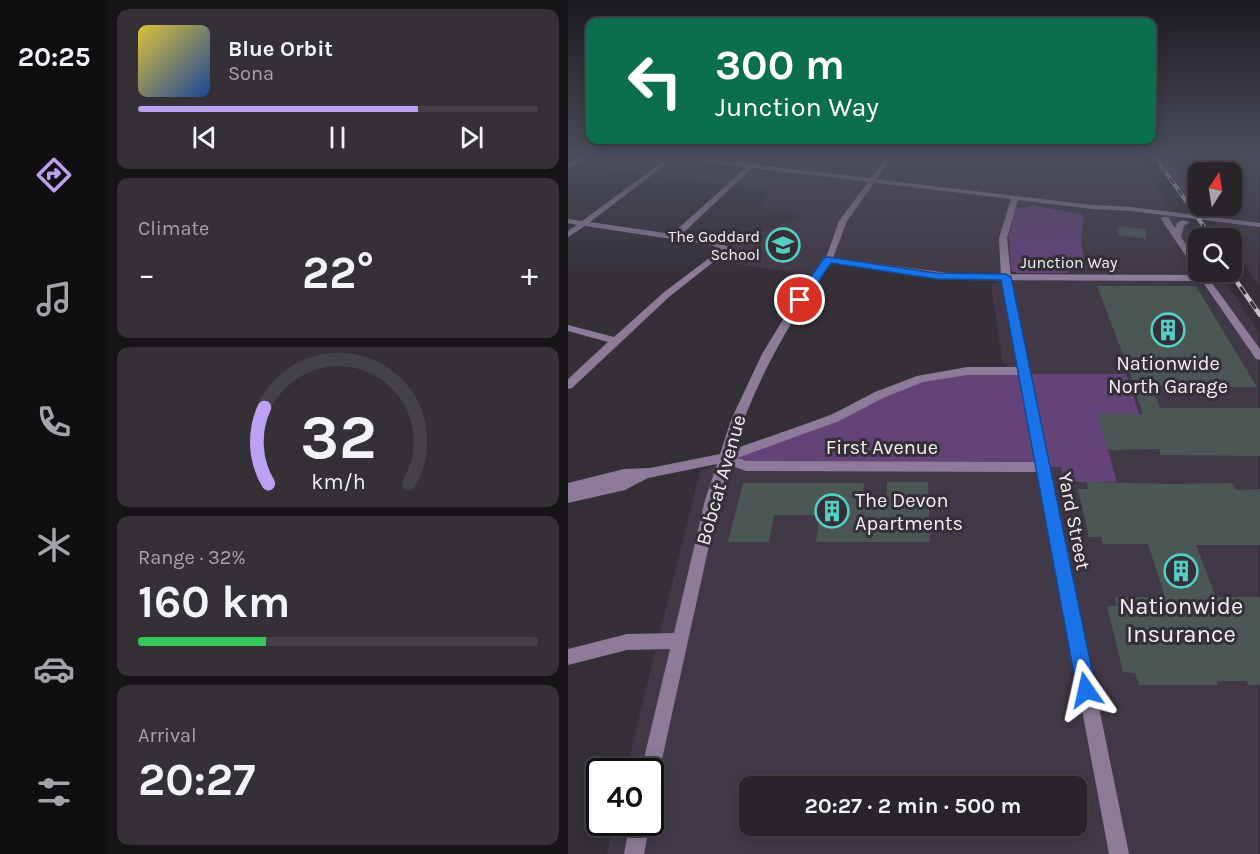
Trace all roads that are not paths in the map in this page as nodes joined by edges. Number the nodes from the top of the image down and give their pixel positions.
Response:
1 (622, 195) edge
2 (720, 195) edge
3 (862, 195) edge
4 (997, 195) edge
5 (1015, 197) junction
6 (1092, 207) junction
7 (1165, 219) junction
8 (568, 221) edge
9 (1186, 222) junction
10 (1243, 223) junction
11 (583, 224) junction
12 (1260, 225) edge
13 (1260, 231) edge
14 (568, 235) edge
15 (1178, 236) junction
16 (674, 237) junction
17 (1188, 252) edge
18 (828, 260) junction
19 (1188, 272) edge
20 (1006, 277) junction
21 (1208, 282) edge
22 (568, 328) edge
23 (616, 341) junction
24 (1260, 357) edge
25 (1024, 370) junction
26 (568, 385) edge
27 (723, 458) junction
28 (1042, 467) junction
29 (650, 473) junction
30 (568, 488) edge
31 (568, 498) edge
32 (680, 641) junction
33 (568, 657) edge
34 (653, 758) edge
35 (637, 836) edge
36 (634, 854) edge
37 (1118, 854) edge

1 - 11 street
2 - 16 street
3 - 18 street, Bobcat Avenue
4 - 5 street
5 - 6 street
5 - 20 street, Yard Street
6 - 7 street
6 - 10 street
7 - 9 street
7 - 10 street
7 - 15 street
8 - 11 street
9 - 13 street
9 - 15 street
10 - 12 street
11 - 14 street
11 - 16 street
15 - 17 street
16 - 23 street
18 - 20 street, Junction Way
18 - 27 street, Bobcat Avenue
19 - 20 street, Junction Way
20 - 25 street, Yard Street
21 - 24 street
22 - 23 street
23 - 26 street
25 - 27 street, First Avenue
25 - 28 street, Yard Street
27 - 28 street, First Avenue
27 - 29 street, First Avenue
27 - 32 street, Bobcat Avenue
28 - 37 street, Yard Street
29 - 30 street, First Avenue
29 - 31 street, First Avenue
32 - 33 street
32 - 34 street, Bobcat Avenue
35 - 36 street

